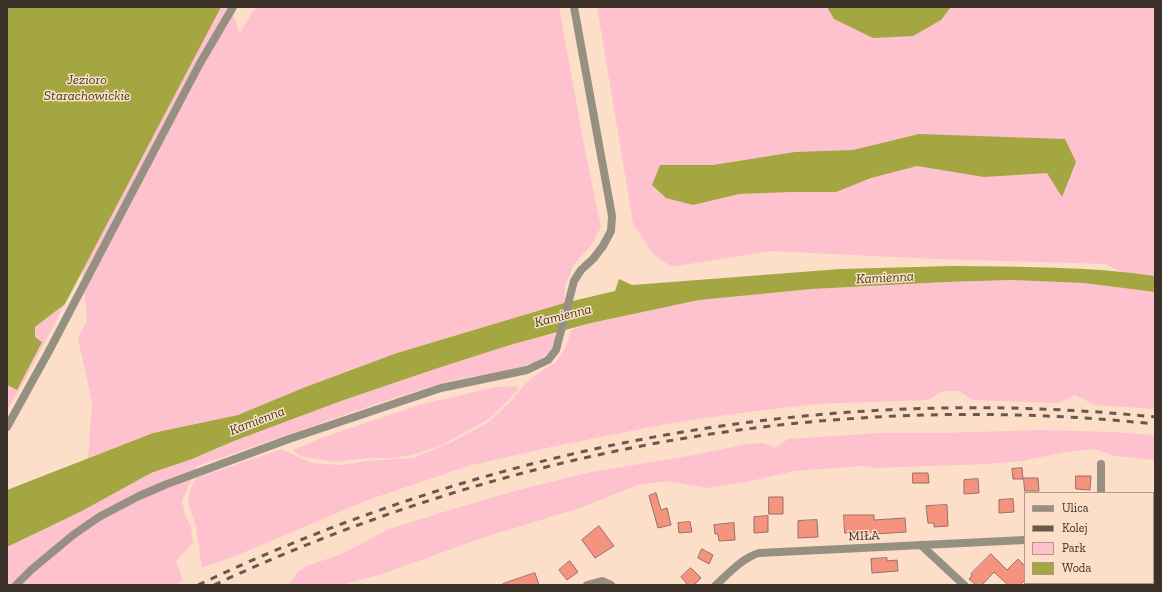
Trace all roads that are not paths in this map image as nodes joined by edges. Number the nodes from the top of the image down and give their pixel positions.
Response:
1 (233, 7) edge
2 (574, 7) edge
3 (7, 427) edge
4 (1101, 464) dead end
5 (1101, 492) edge
6 (1024, 540) edge
7 (921, 546) junction
8 (16, 585) edge
9 (587, 585) edge
10 (611, 585) edge
11 (716, 585) edge
12 (964, 585) edge

1 - 3 street
2 - 8 street
4 - 5 street
6 - 7 street, MIŁA
7 - 11 street, MIŁA
7 - 12 street
9 - 10 street

